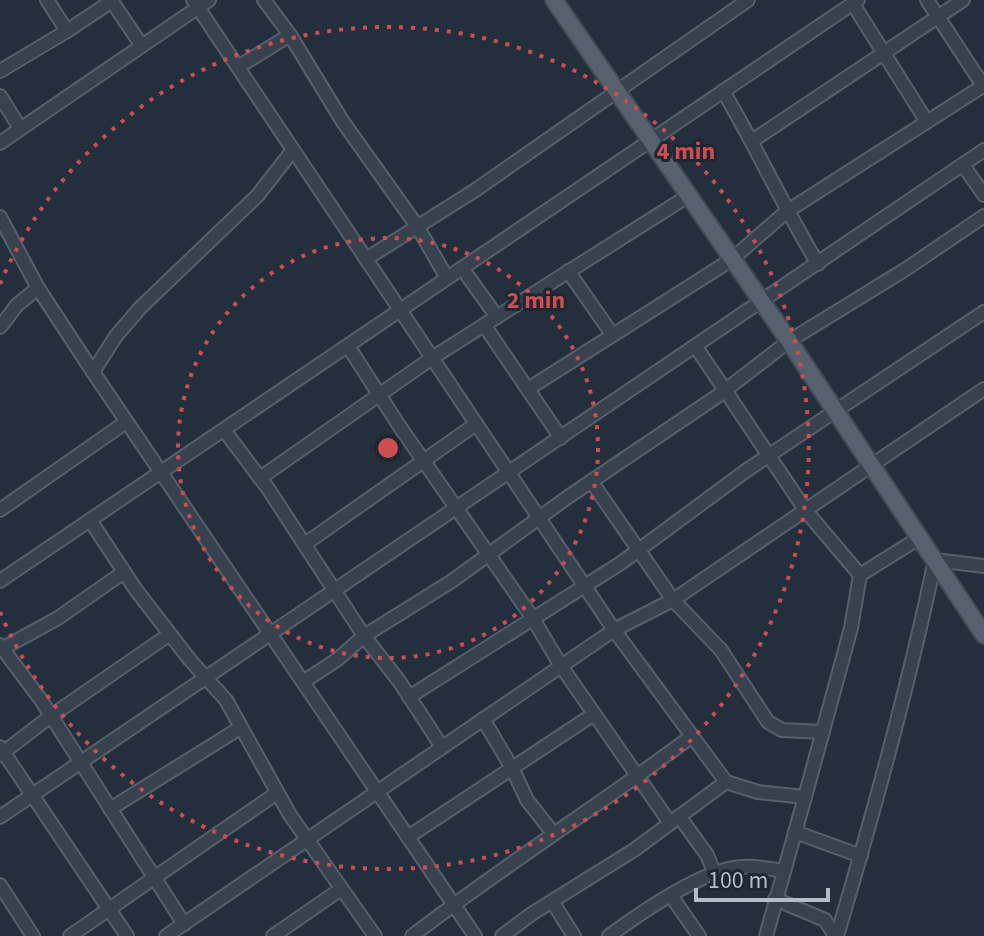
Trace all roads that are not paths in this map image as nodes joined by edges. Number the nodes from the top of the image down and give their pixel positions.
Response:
1 (47, 0) edge
2 (128, 0) edge
3 (264, 0) edge
4 (554, 0) edge
5 (748, 0) edge
6 (927, 0) edge
7 (963, 0) edge
8 (855, 2) edge
9 (113, 3) edge
10 (200, 3) edge
11 (937, 15) junction
12 (67, 31) junction
13 (290, 35) junction
14 (142, 46) junction
15 (883, 52) junction
16 (238, 67) junction
17 (0, 71) edge
18 (984, 87) edge
19 (723, 91) junction
20 (618, 93) junction
21 (0, 96) edge
22 (927, 122) junction
23 (20, 128) junction
24 (650, 141) junction
25 (752, 141) junction
26 (0, 143) edge
27 (293, 150) junction
28 (984, 150) edge
29 (963, 165) junction
30 (984, 195) edge
31 (688, 196) junction
32 (786, 212) junction
33 (984, 216) edge
34 (0, 217) edge
35 (417, 226) junction
36 (366, 259) junction
37 (731, 260) junction
38 (818, 264) junction
39 (462, 268) junction
40 (568, 271) junction
41 (447, 278) junction
42 (38, 288) junction
43 (761, 304) junction
44 (400, 310) junction
45 (984, 312) edge
46 (497, 317) junction
47 (484, 325) junction
48 (0, 327) edge
49 (612, 334) junction
50 (789, 341) junction
51 (348, 346) junction
52 (696, 347) junction
53 (432, 358) junction
54 (93, 372) junction
55 (528, 389) junction
56 (984, 389) edge
57 (725, 391) junction
58 (380, 396) junction
59 (834, 411) junction
60 (126, 422) junction
61 (476, 424) junction
62 (224, 430) junction
63 (561, 438) junction
64 (770, 455) junction
65 (425, 462) junction
66 (870, 468) junction
67 (161, 472) junction
68 (509, 473) junction
69 (260, 478) junction
70 (591, 481) junction
71 (457, 508) junction
72 (0, 510) edge
73 (806, 511) junction
74 (539, 518) junction
75 (90, 520) junction
76 (919, 538) junction
77 (305, 544) junction
78 (639, 550) junction
79 (488, 555) junction
80 (935, 560) junction
81 (984, 566) edge
82 (124, 572) junction
83 (860, 575) junction
84 (0, 581) edge
85 (584, 585) junction
86 (334, 591) junction
87 (673, 600) junction
88 (532, 617) junction
89 (614, 630) junction
90 (170, 634) junction
91 (270, 634) junction
92 (984, 635) edge
93 (364, 636) junction
94 (1, 648) edge
95 (561, 666) junction
96 (206, 679) junction
97 (303, 682) junction
98 (409, 697) junction
99 (594, 714) junction
100 (51, 716) junction
101 (483, 719) junction
102 (240, 728) junction
103 (823, 732) junction
104 (692, 736) junction
105 (442, 747) junction
106 (1, 752) edge
107 (81, 763) junction
108 (512, 768) junction
109 (638, 776) junction
110 (726, 782) junction
111 (377, 791) junction
112 (277, 793) junction
113 (33, 796) junction
114 (805, 797) junction
115 (110, 809) junction
116 (0, 817) edge
117 (675, 820) junction
118 (795, 832) junction
119 (553, 833) junction
120 (408, 837) junction
121 (306, 840) junction
122 (861, 856) junction
123 (783, 871) junction
124 (715, 874) junction
125 (154, 878) junction
126 (0, 885) edge
127 (341, 889) junction
128 (672, 897) junction
129 (775, 899) junction
130 (453, 903) junction
131 (553, 903) junction
132 (109, 909) junction
133 (184, 924) junction
134 (626, 924) junction
135 (33, 936) edge
136 (70, 936) edge
137 (127, 936) edge
138 (166, 936) edge
139 (273, 936) edge
140 (375, 936) edge
141 (412, 936) edge
142 (475, 936) edge
143 (502, 936) edge
144 (574, 936) edge
145 (609, 936) edge
146 (634, 936) edge
147 (699, 936) edge
148 (766, 936) edge
149 (836, 936) edge

1 - 12 street
2 - 9 street
3 - 13 street
4 - 20 main road
5 - 20 street
6 - 11 street
7 - 11 street
8 - 15 street
8 - 19 street
9 - 12 street
9 - 14 street
10 - 14 street
10 - 16 street
11 - 15 street
11 - 18 street
12 - 17 street
13 - 16 street
13 - 35 street
14 - 23 street
15 - 22 street
15 - 25 street
16 - 27 street
18 - 22 street
19 - 24 street
19 - 25 street
20 - 24 main road
20 - 35 street
21 - 23 street
22 - 32 street
23 - 26 street
24 - 31 main road
24 - 39 street
25 - 32 street
27 - 36 street
27 - 54 street
28 - 29 street
29 - 30 street
29 - 38 street
31 - 37 main road
31 - 40 street
32 - 37 street
32 - 38 street
33 - 50 street
34 - 42 street
35 - 36 street
35 - 41 street
36 - 44 street
37 - 43 main road
37 - 49 street
38 - 43 street
39 - 41 street
39 - 46 street
40 - 46 street
40 - 49 street
41 - 44 street
42 - 48 street
42 - 54 street
43 - 50 main road
43 - 52 street
44 - 51 street
44 - 53 street
45 - 59 street
46 - 47 street
47 - 53 street
47 - 55 street
49 - 55 street
50 - 57 street
50 - 59 main road
51 - 58 street
51 - 62 street
52 - 57 street
52 - 63 street
53 - 58 street
53 - 61 street
54 - 60 street
55 - 63 street
56 - 66 street
57 - 64 street
57 - 70 street
58 - 65 street
58 - 69 street
59 - 64 street
59 - 66 main road
60 - 67 street
60 - 72 street
61 - 65 street
61 - 68 street
62 - 67 street
62 - 69 street
63 - 68 street
64 - 73 street
64 - 78 street
65 - 71 street
65 - 77 street
66 - 73 street
66 - 76 main road
67 - 75 street
67 - 91 street
68 - 71 street
68 - 74 street
69 - 77 street
70 - 74 street
70 - 78 street
71 - 79 street
71 - 86 street
73 - 83 street
73 - 87 street
74 - 79 street
74 - 85 street
75 - 82 street
75 - 84 street
76 - 80 main road
76 - 83 street
77 - 86 street
78 - 85 street
78 - 87 street
79 - 88 street
79 - 93 street
80 - 81 street
80 - 92 main road
80 - 122 street
82 - 90 street
82 - 94 street
83 - 103 street
85 - 88 street
85 - 89 street
86 - 91 street
86 - 93 street
87 - 89 street
87 - 103 street
88 - 95 street
88 - 98 street
89 - 95 street
89 - 104 street
90 - 96 street
90 - 100 street
91 - 96 street
91 - 97 street
93 - 97 street
93 - 98 street
94 - 100 street
95 - 99 street
95 - 101 street
96 - 102 street
96 - 107 street
97 - 111 street
98 - 105 street
99 - 108 street
99 - 109 street
100 - 106 street
100 - 107 street
101 - 105 street
101 - 108 street
102 - 112 street
102 - 115 street
103 - 114 street
104 - 109 street
104 - 110 street
105 - 111 street
106 - 113 street
107 - 113 street
107 - 115 street
108 - 119 street
108 - 120 street
109 - 117 street
109 - 119 street
110 - 114 street
110 - 117 street
111 - 120 street
111 - 121 street
112 - 121 street
112 - 125 street
113 - 116 street
113 - 132 street
114 - 118 street
115 - 125 street
117 - 124 street
117 - 131 street
118 - 122 street
118 - 123 street
119 - 130 street
120 - 130 street
121 - 127 street
121 - 133 street
122 - 149 street
123 - 124 street
123 - 129 street
124 - 128 street
125 - 132 street
125 - 133 street
126 - 135 street
127 - 139 street
127 - 140 street
128 - 134 street
128 - 147 street
129 - 148 street
129 - 149 street
130 - 141 street
130 - 142 street
131 - 143 street
131 - 144 street
132 - 136 street
132 - 137 street
133 - 138 street
134 - 145 street
134 - 146 street

